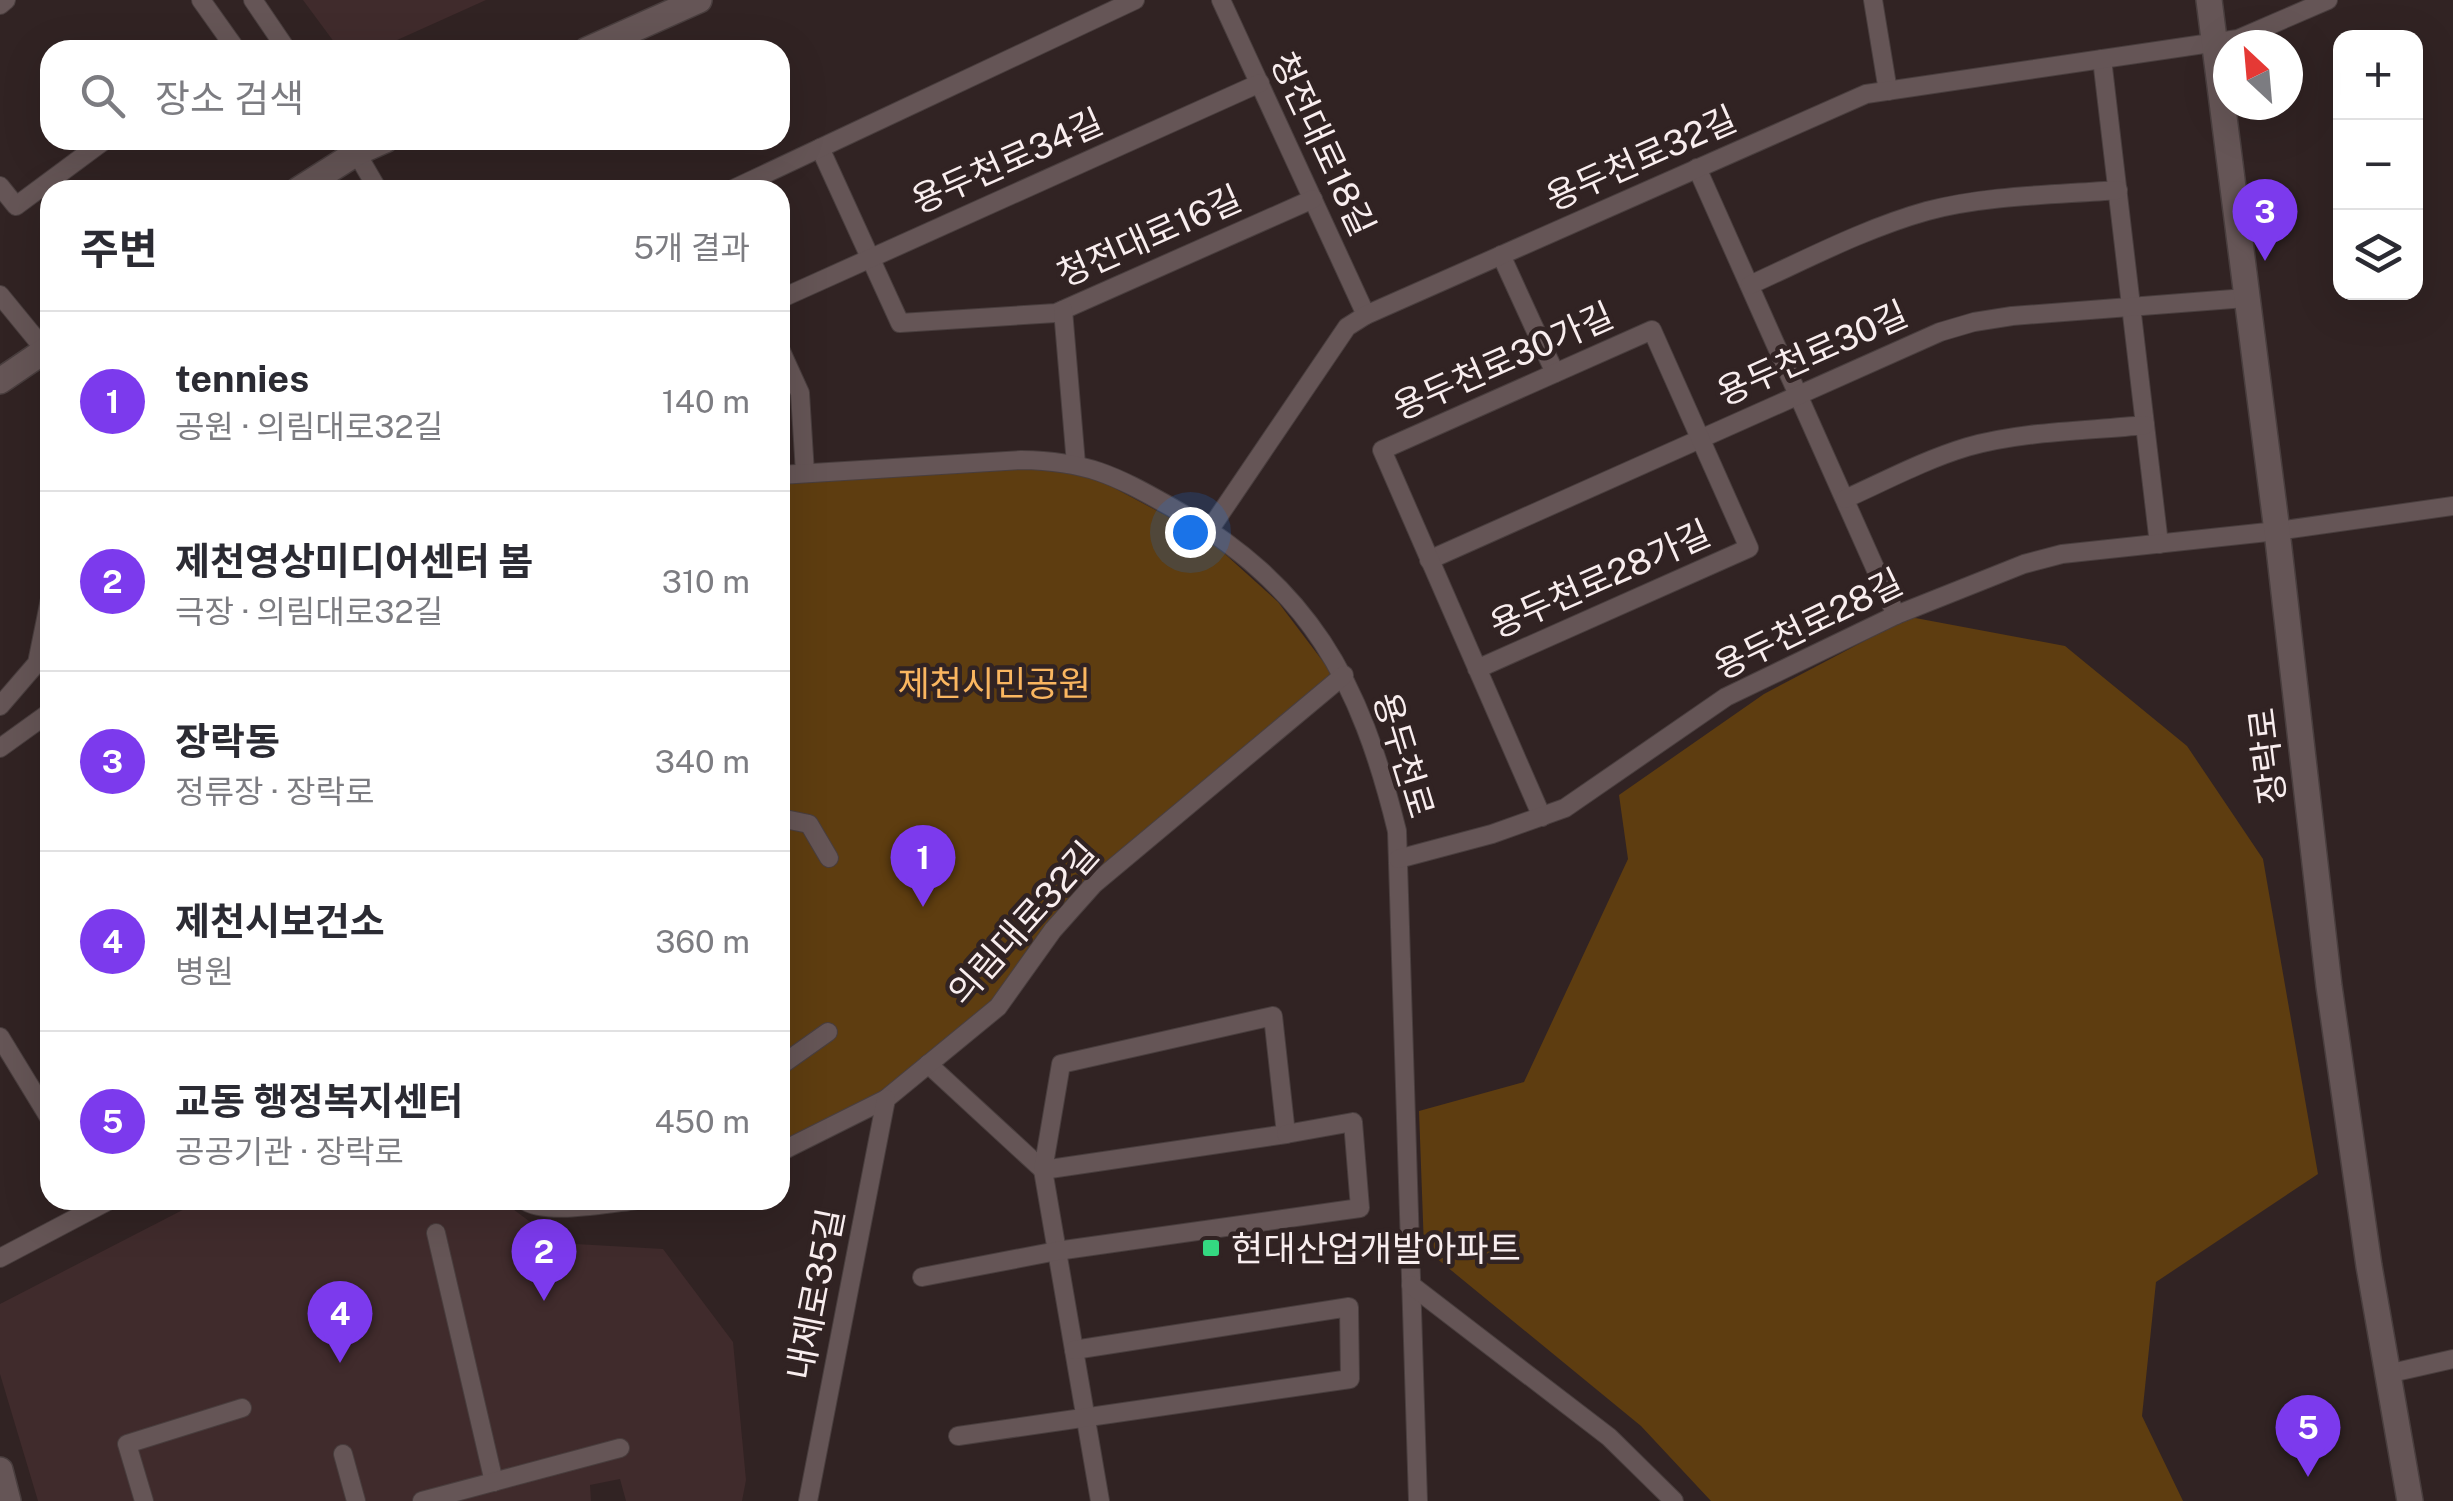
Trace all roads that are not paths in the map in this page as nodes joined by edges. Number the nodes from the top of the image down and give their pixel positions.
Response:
1 (6, 0) edge
2 (201, 0) edge
3 (253, 0) edge
4 (699, 0) edge
5 (1135, 0) edge
6 (1222, 0) edge
7 (1873, 0) edge
8 (2209, 0) edge
9 (2328, 0) edge
10 (0, 5) edge
11 (2260, 30) edge
12 (231, 40) edge
13 (280, 40) edge
14 (609, 40) edge
15 (2213, 42) joint
16 (2102, 59) junction
17 (1260, 84) junction
18 (1888, 91) junction
19 (2223, 120) edge
20 (820, 148) junction
21 (92, 150) edge
22 (348, 150) edge
23 (355, 150) edge
24 (1697, 168) junction
25 (51, 180) edge
26 (310, 180) edge
27 (372, 180) edge
28 (752, 180) edge
29 (0, 186) edge
30 (40, 188) edge
31 (2118, 190) junction
32 (1313, 198) junction
33 (1501, 255) junction
34 (870, 258) junction
35 (1750, 285) junction
36 (0, 294) edge
37 (790, 294) edge
38 (2246, 298) junction
39 (2132, 308) junction
40 (1063, 310) junction
41 (1366, 314) junction
42 (40, 343) edge
43 (40, 358) edge
44 (790, 370) edge
45 (1554, 373) junction
46 (0, 381) edge
47 (1798, 394) junction
48 (2145, 425) junction
49 (1700, 438) junction
50 (1076, 464) junction
51 (804, 472) junction
52 (790, 474) edge
53 (1844, 499) junction
54 (2453, 506) edge
55 (1210, 529) junction
56 (2277, 531) junction
57 (2159, 544) junction
58 (1430, 560) junction
59 (1896, 615) junction
60 (40, 647) edge
61 (1477, 669) junction
62 (1344, 675) junction
63 (0, 706) edge
64 (40, 719) edge
65 (0, 748) edge
66 (1542, 817) junction
67 (790, 820) edge
68 (829, 858) dead end
69 (1398, 858) junction
70 (828, 1032) dead end
71 (0, 1037) edge
72 (790, 1059) edge
73 (928, 1064) junction
74 (886, 1098) junction
75 (40, 1103) edge
76 (1286, 1134) junction
77 (790, 1147) edge
78 (1043, 1170) junction
79 (88, 1210) edge
80 (436, 1233) dead end
81 (1057, 1251) junction
82 (0, 1258) edge
83 (922, 1277) dead end
84 (1410, 1284) junction
85 (1074, 1350) junction
86 (2453, 1359) edge
87 (2388, 1374) junction
88 (242, 1408) dead end
89 (1085, 1416) junction
90 (958, 1436) dead end
91 (620, 1448) dead end
92 (343, 1454) dead end
93 (0, 1470) edge
94 (494, 1482) junction
95 (8, 1501) edge
96 (144, 1501) edge
97 (356, 1501) edge
98 (422, 1501) edge
99 (808, 1501) edge
100 (1100, 1501) edge
101 (1418, 1501) edge
102 (1674, 1501) edge
103 (2410, 1501) edge

1 - 10 street
2 - 12 street
3 - 13 street
4 - 14 street
5 - 20 street
6 - 17 street, 청전대로18길
7 - 18 street
8 - 15 street, 장락로
9 - 11 street, 용두천로32길
15 - 16 street, 용두천로32길
16 - 18 street, 용두천로32길
16 - 31 street
17 - 32 street, 청전대로18길
17 - 34 street, 용두천로34길
18 - 24 street, 용두천로32길
19 - 38 street, 장락로
20 - 28 street
20 - 34 street, 청전대로16길
21 - 25 street
22 - 26 street
23 - 27 street
24 - 33 street, 용두천로32길
24 - 35 street
29 - 30 street
31 - 35 street
31 - 39 street
32 - 40 street, 청전대로16길
32 - 41 street, 청전대로18길
33 - 41 street, 용두천로32길
33 - 45 street
34 - 37 street, 용두천로34길
34 - 40 street, 청전대로16길
35 - 47 street
36 - 42 street
38 - 39 street, 용두천로30길
38 - 56 street, 장락로
39 - 47 street, 용두천로30길
39 - 48 street
40 - 50 street
41 - 55 street, 용두천로32길
43 - 46 street
44 - 51 street
45 - 49 street, 용두천로30가길
45 - 58 street, 용두천로30가길
47 - 49 street, 용두천로30길
47 - 53 street
48 - 53 street
48 - 57 street
49 - 58 street, 용두천로30길
49 - 61 street, 용두천로28가길
50 - 51 street, 용두천로
50 - 55 street, 용두천로
51 - 52 street, 용두천로
53 - 59 street
54 - 56 street, 용두천로28길
55 - 62 street, 용두천로
56 - 57 street, 용두천로28길
56 - 87 street, 장락로
57 - 59 street, 용두천로28길
58 - 61 street, 용두천로28가길
59 - 66 street, 용두천로28길
60 - 63 street
61 - 66 street, 용두천로28가길
62 - 69 street, 용두천로
62 - 73 street, 의림대로32길
64 - 65 street
66 - 69 street, 용두천로28길
67 - 68 street
69 - 84 street, 용두천로
70 - 72 street
71 - 75 street
73 - 74 street, 의림대로32길
73 - 78 street
74 - 77 street, 의림대로32길
74 - 99 street, 내제로35길
76 - 78 street
76 - 78 street
76 - 81 street
78 - 81 street
79 - 82 street
80 - 94 street
81 - 83 street
81 - 85 street
84 - 101 street, 용두천로
84 - 102 street
85 - 89 street
85 - 89 street
86 - 87 street
87 - 103 street, 장락로
88 - 96 street
89 - 90 street
89 - 100 street
91 - 94 street
92 - 97 street
93 - 95 street
94 - 98 street

